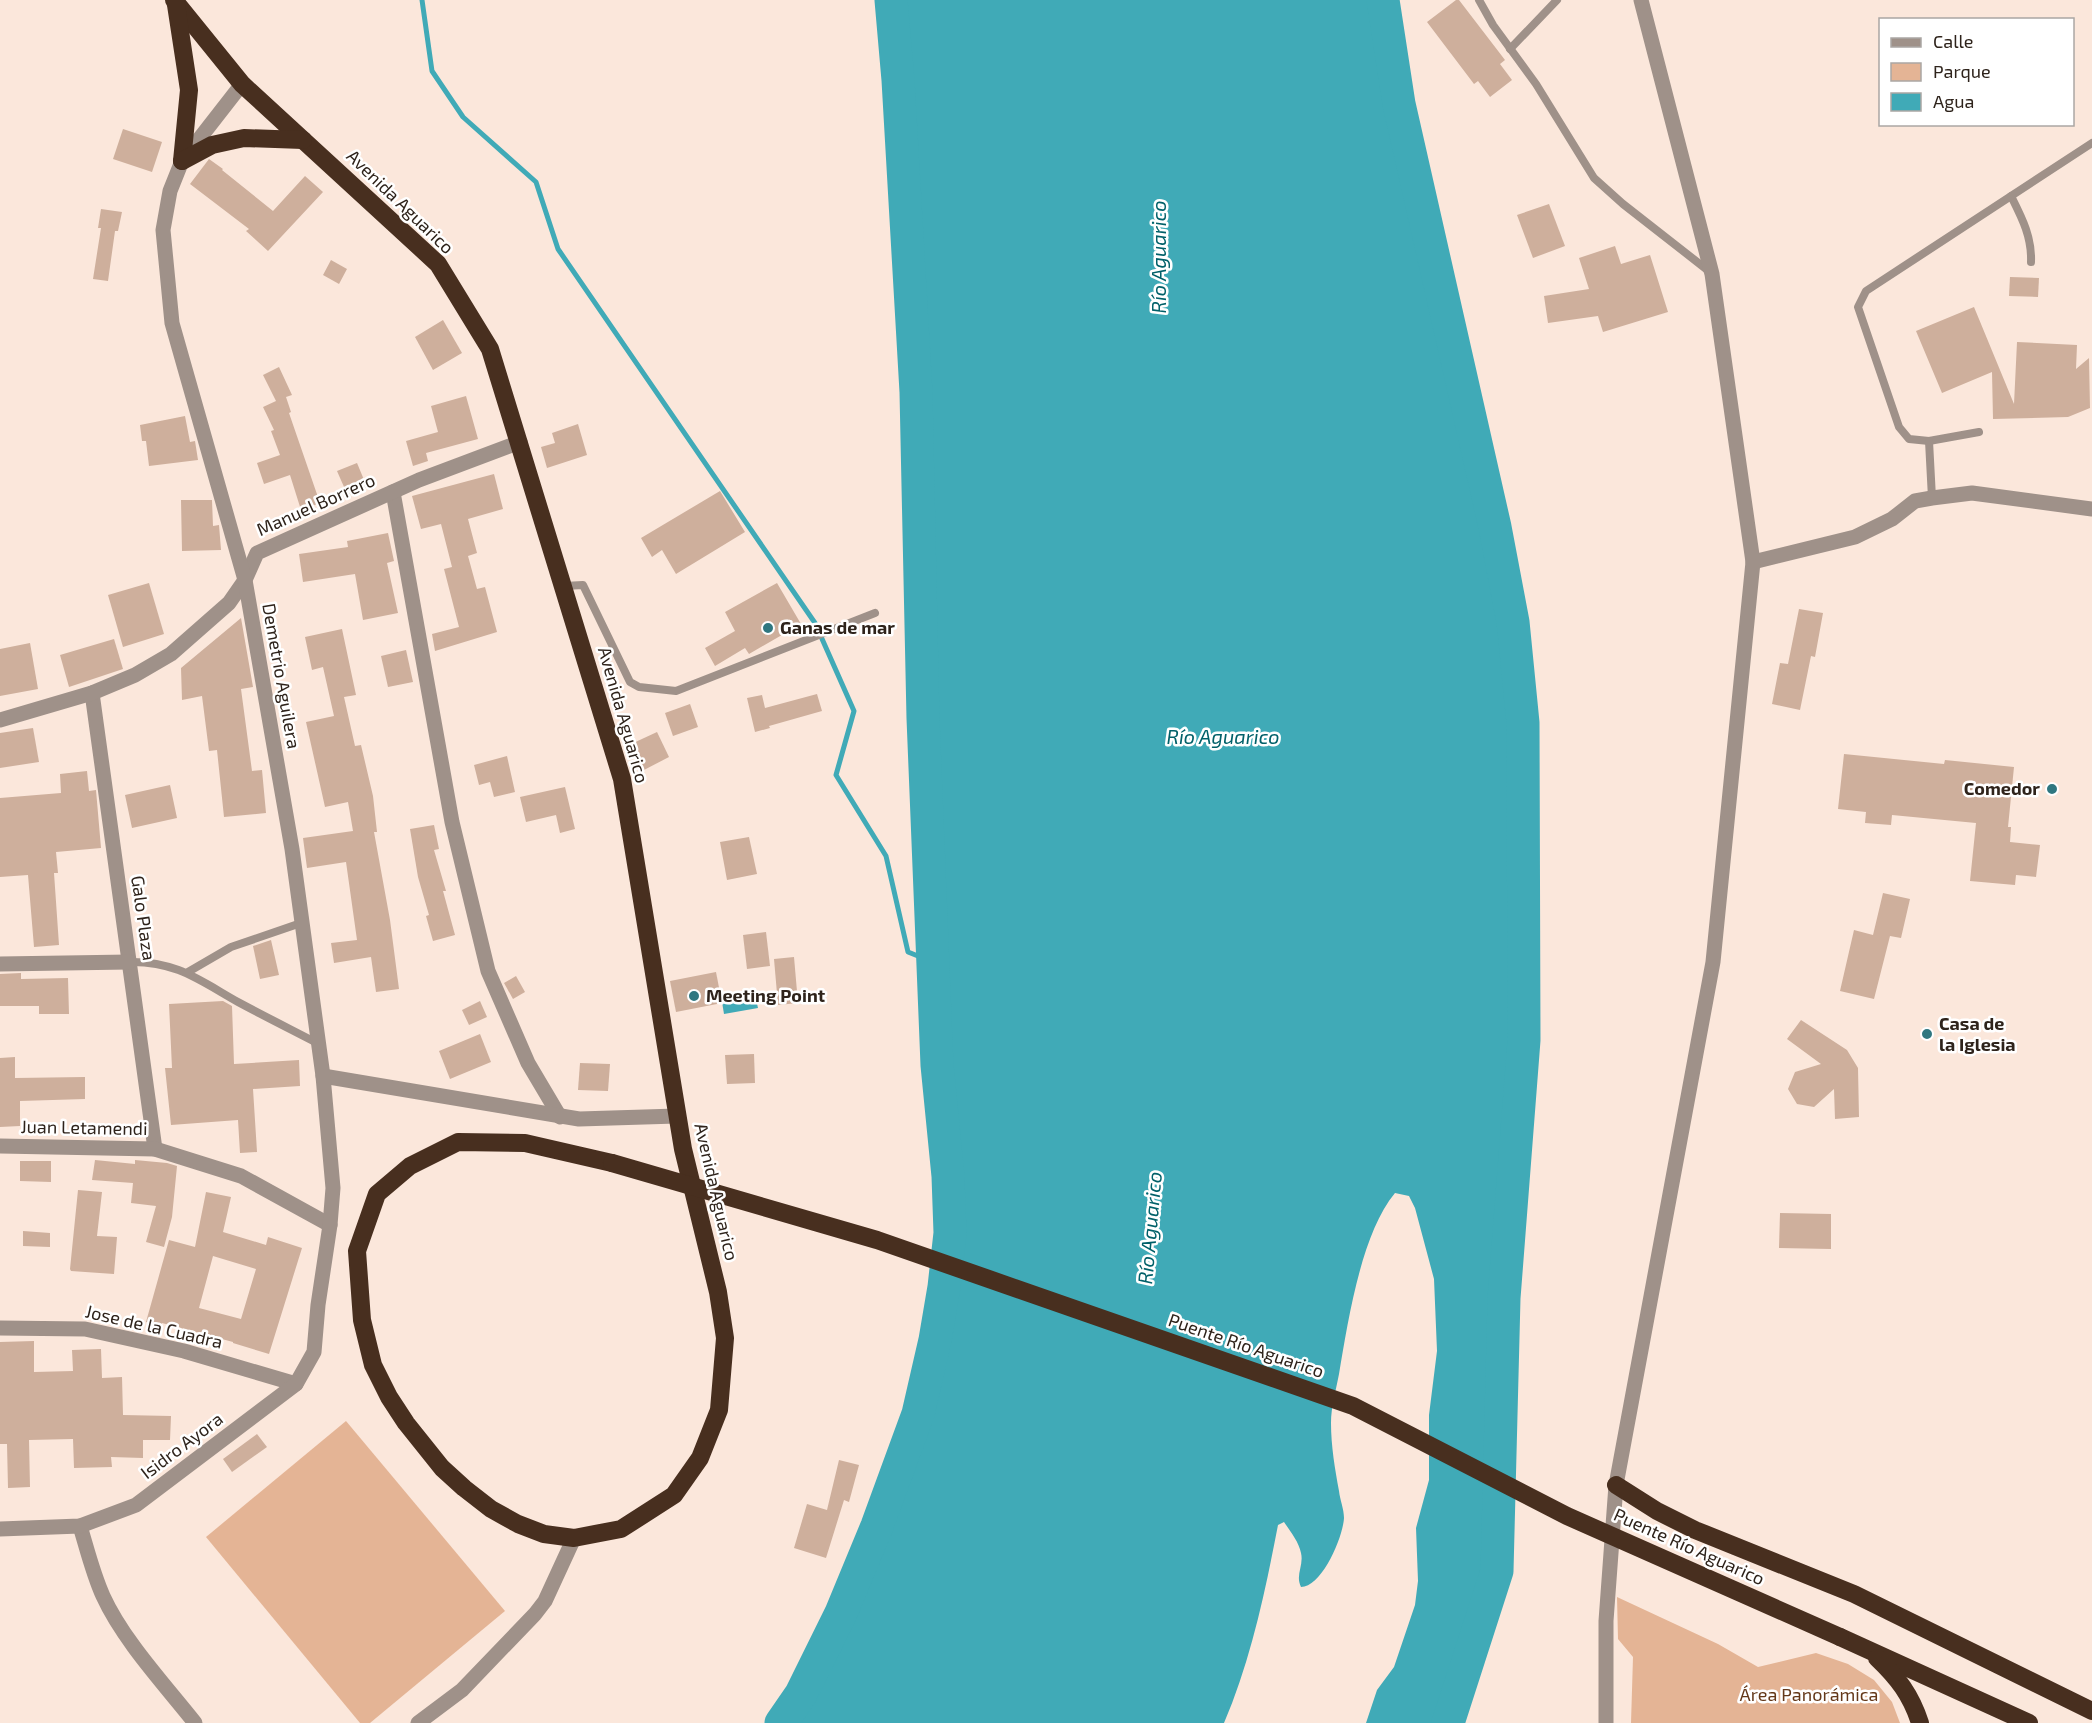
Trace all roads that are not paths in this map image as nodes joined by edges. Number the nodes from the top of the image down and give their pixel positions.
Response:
1 (1479, 0) edge
2 (1557, 0) edge
3 (1641, 0) edge
4 (174, 1) edge
5 (1510, 49) junction
6 (242, 84) junction
7 (303, 140) junction
8 (2092, 143) edge
9 (183, 161) junction
10 (2011, 196) junction
11 (2031, 262) dead end
12 (1712, 274) junction
13 (1979, 432) dead end
14 (1929, 441) junction
15 (520, 442) junction
16 (393, 492) junction
17 (1932, 498) junction
18 (2092, 509) edge
19 (1753, 562) junction
20 (245, 580) junction
21 (564, 586) junction
22 (875, 613) dead end
23 (92, 693) junction
24 (0, 720) edge
25 (302, 923) junction
26 (129, 962) junction
27 (0, 964) edge
28 (188, 972) junction
29 (317, 1043) junction
30 (323, 1076) junction
31 (677, 1116) junction
32 (560, 1117) junction
33 (0, 1146) edge
34 (155, 1149) junction
35 (330, 1225) junction
36 (318, 1305) joint
37 (0, 1328) edge
38 (296, 1384) junction
39 (1616, 1485) junction
40 (80, 1526) junction
41 (0, 1529) edge
42 (621, 1529) joint
43 (574, 1538) junction
44 (1867, 1648) junction
45 (2092, 1711) edge
46 (195, 1723) edge
47 (418, 1723) edge
48 (1606, 1723) edge
49 (1920, 1723) edge
50 (2029, 1723) edge

1 - 5 lane
2 - 5 lane
3 - 12 street
4 - 6 highway, Avenida Aguarico
4 - 9 highway
5 - 12 lane
6 - 7 highway, Avenida Aguarico
6 - 9 street, Demetrio Aguilera
7 - 9 highway
7 - 15 highway, Avenida Aguarico
8 - 10 lane
9 - 20 street, Demetrio Aguilera
10 - 11 lane
10 - 14 lane
12 - 19 street
13 - 14 lane
14 - 17 lane
15 - 16 street, Manuel Borrero
15 - 21 highway, Avenida Aguarico
16 - 20 street, Manuel Borrero
16 - 32 street
17 - 18 street
17 - 19 street
19 - 39 street
20 - 23 street, Manuel Borrero
20 - 25 street, Demetrio Aguilera
21 - 22 lane
21 - 31 highway, Avenida Aguarico
23 - 24 street, Manuel Borrero
23 - 26 street, Galo Plaza
25 - 28 lane
25 - 29 street, Demetrio Aguilera
26 - 27 street
26 - 28 lane
26 - 34 street, Galo Plaza
28 - 29 lane
29 - 30 street, Demetrio Aguilera
30 - 32 street
30 - 35 street, Demetrio Aguilera
31 - 32 street
31 - 42 highway, Avenida Aguarico
33 - 34 street, Juan Letamendi
34 - 35 street, Juan Letamendi
35 - 36 street, Demetrio Aguilera
36 - 38 street, Isidro Ayora
37 - 38 street, Jose de la Cuadra
38 - 40 street, Isidro Ayora
39 - 45 highway
39 - 48 street
40 - 41 street, Isidro Ayora
40 - 46 street
42 - 43 highway, Puente Río Aguarico
43 - 44 highway, Puente Río Aguarico, bridge
43 - 47 street
44 - 49 highway
44 - 50 highway, Puente Río Aguarico

